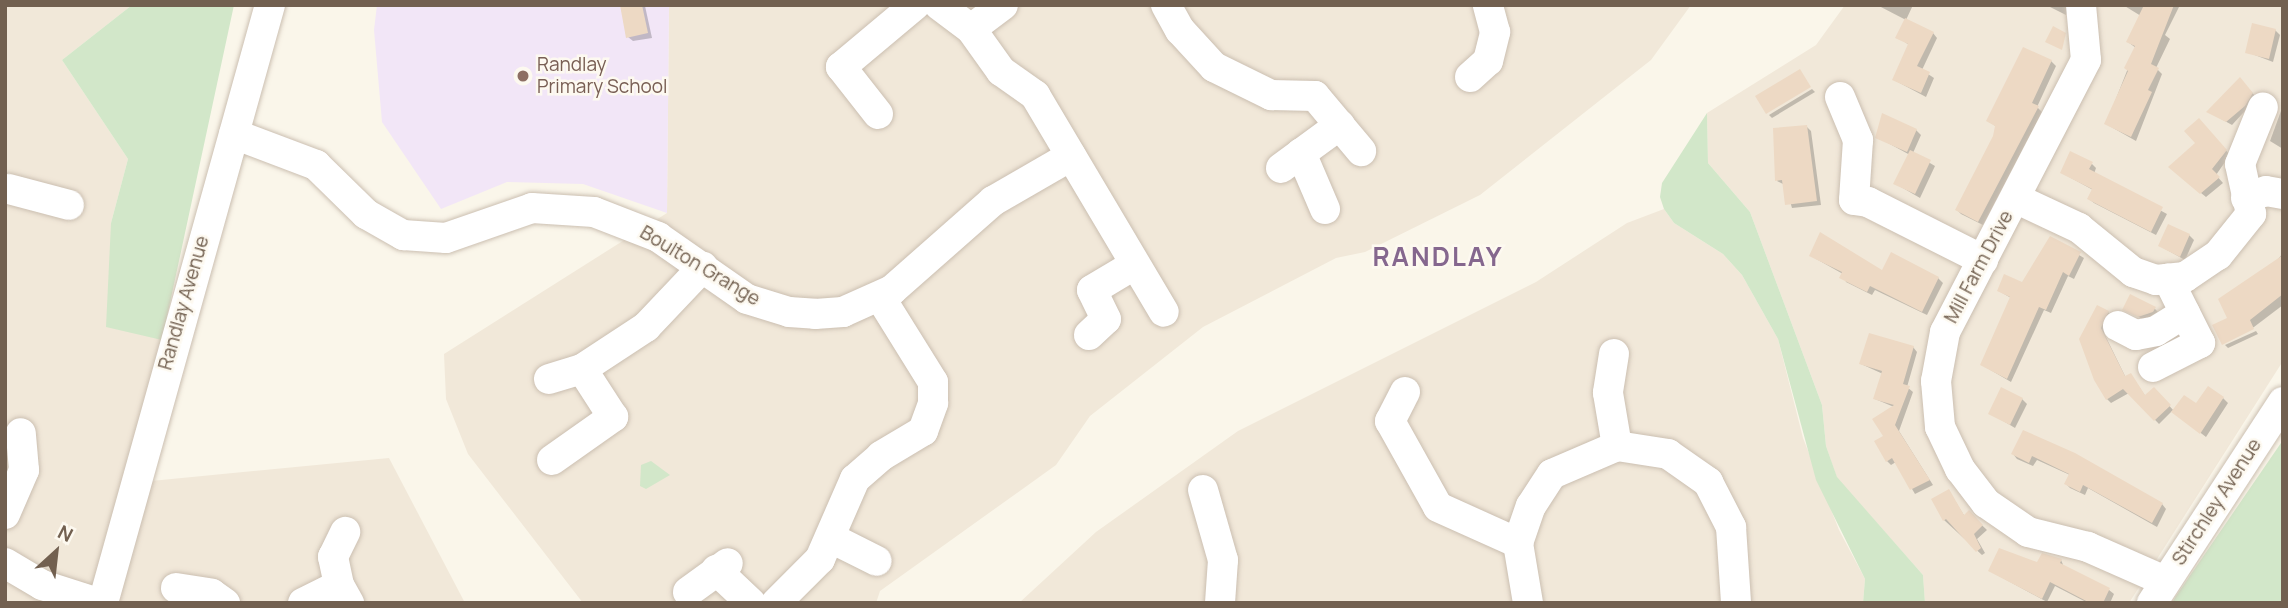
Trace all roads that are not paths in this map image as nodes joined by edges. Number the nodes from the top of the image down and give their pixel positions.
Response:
1 (270, 5) edge
2 (915, 5) edge
3 (939, 5) edge
4 (1003, 5) edge
5 (1166, 5) edge
6 (1488, 5) edge
7 (2081, 5) edge
8 (971, 29) junction
9 (1470, 77) dead end
10 (1840, 97) dead end
11 (2263, 107) dead end
12 (878, 114) dead end
13 (1340, 125) junction
14 (234, 134) junction
15 (1361, 151) dead end
16 (1071, 156) junction
17 (6, 192) edge
18 (2283, 194) edge
19 (2015, 198) junction
20 (69, 205) dead end
21 (2248, 206) junction
22 (1325, 209) dead end
23 (1983, 260) junction
24 (1134, 265) junction
25 (703, 267) junction
26 (2168, 279) junction
27 (880, 297) junction
28 (1164, 312) dead end
29 (2185, 313) junction
30 (2118, 326) dead end
31 (1089, 335) dead end
32 (1614, 354) dead end
33 (2153, 367) dead end
34 (582, 369) junction
35 (549, 379) dead end
36 (1405, 392) dead end
37 (2283, 402) edge
38 (21, 433) dead end
39 (1617, 446) junction
40 (552, 460) dead end
41 (1203, 489) dead end
42 (5, 514) edge
43 (345, 532) dead end
44 (831, 538) junction
45 (1518, 543) junction
46 (877, 561) dead end
47 (5, 563) edge
48 (176, 588) dead end
49 (688, 592) dead end
50 (2158, 592) edge
51 (344, 594) edge
52 (101, 603) edge
53 (225, 603) edge
54 (303, 603) edge
55 (751, 603) edge
56 (776, 603) edge
57 (1220, 603) edge
58 (1528, 603) edge
59 (1736, 603) edge

1 - 14 street, Randlay Avenue
2 - 12 street
3 - 8 street
4 - 8 street
5 - 13 street
6 - 9 street
7 - 19 street, Mill Farm Drive
8 - 16 street
10 - 23 street
11 - 21 street
13 - 15 street
13 - 22 street
14 - 25 street, Boulton Grange
14 - 52 street, Randlay Avenue
16 - 24 street
16 - 27 street, Boulton Grange
17 - 20 street
18 - 21 street
19 - 23 street, Mill Farm Drive
19 - 26 street
21 - 26 street
23 - 50 street, Mill Farm Drive
24 - 28 street
24 - 31 street
25 - 27 street, Boulton Grange
25 - 34 street
26 - 29 street
27 - 44 street
29 - 30 street
29 - 33 street
32 - 39 street
34 - 35 street
34 - 40 street
36 - 45 street
37 - 50 street, Stirchley Avenue
38 - 42 street
39 - 45 street
39 - 59 street
41 - 57 street
43 - 51 street
44 - 46 street
44 - 56 street
45 - 58 street
47 - 52 street
48 - 53 street
49 - 55 street
51 - 54 street

